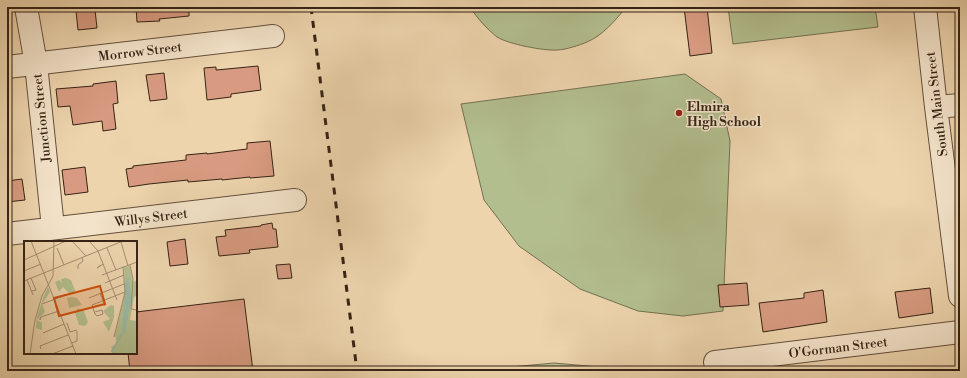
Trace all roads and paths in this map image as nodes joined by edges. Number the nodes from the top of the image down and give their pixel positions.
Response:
1 (26, 7) edge
2 (925, 7) edge
3 (273, 36) dead end
4 (36, 64) junction
5 (7, 67) edge
6 (960, 105) edge
7 (936, 107) junction
8 (295, 200) dead end
9 (53, 228) junction
10 (7, 234) edge
11 (960, 296) edge
12 (960, 332) edge
13 (716, 362) dead end

1 - 4 street, Junction Street
2 - 7 street, South Main Street
3 - 4 street, Morrow Street
4 - 5 street, Morrow Street
4 - 9 street, Junction Street
6 - 7 street
7 - 11 street, South Main Street
8 - 9 street, Willys Street
9 - 10 street, Willys Street
12 - 13 street, O'Gorman Street

